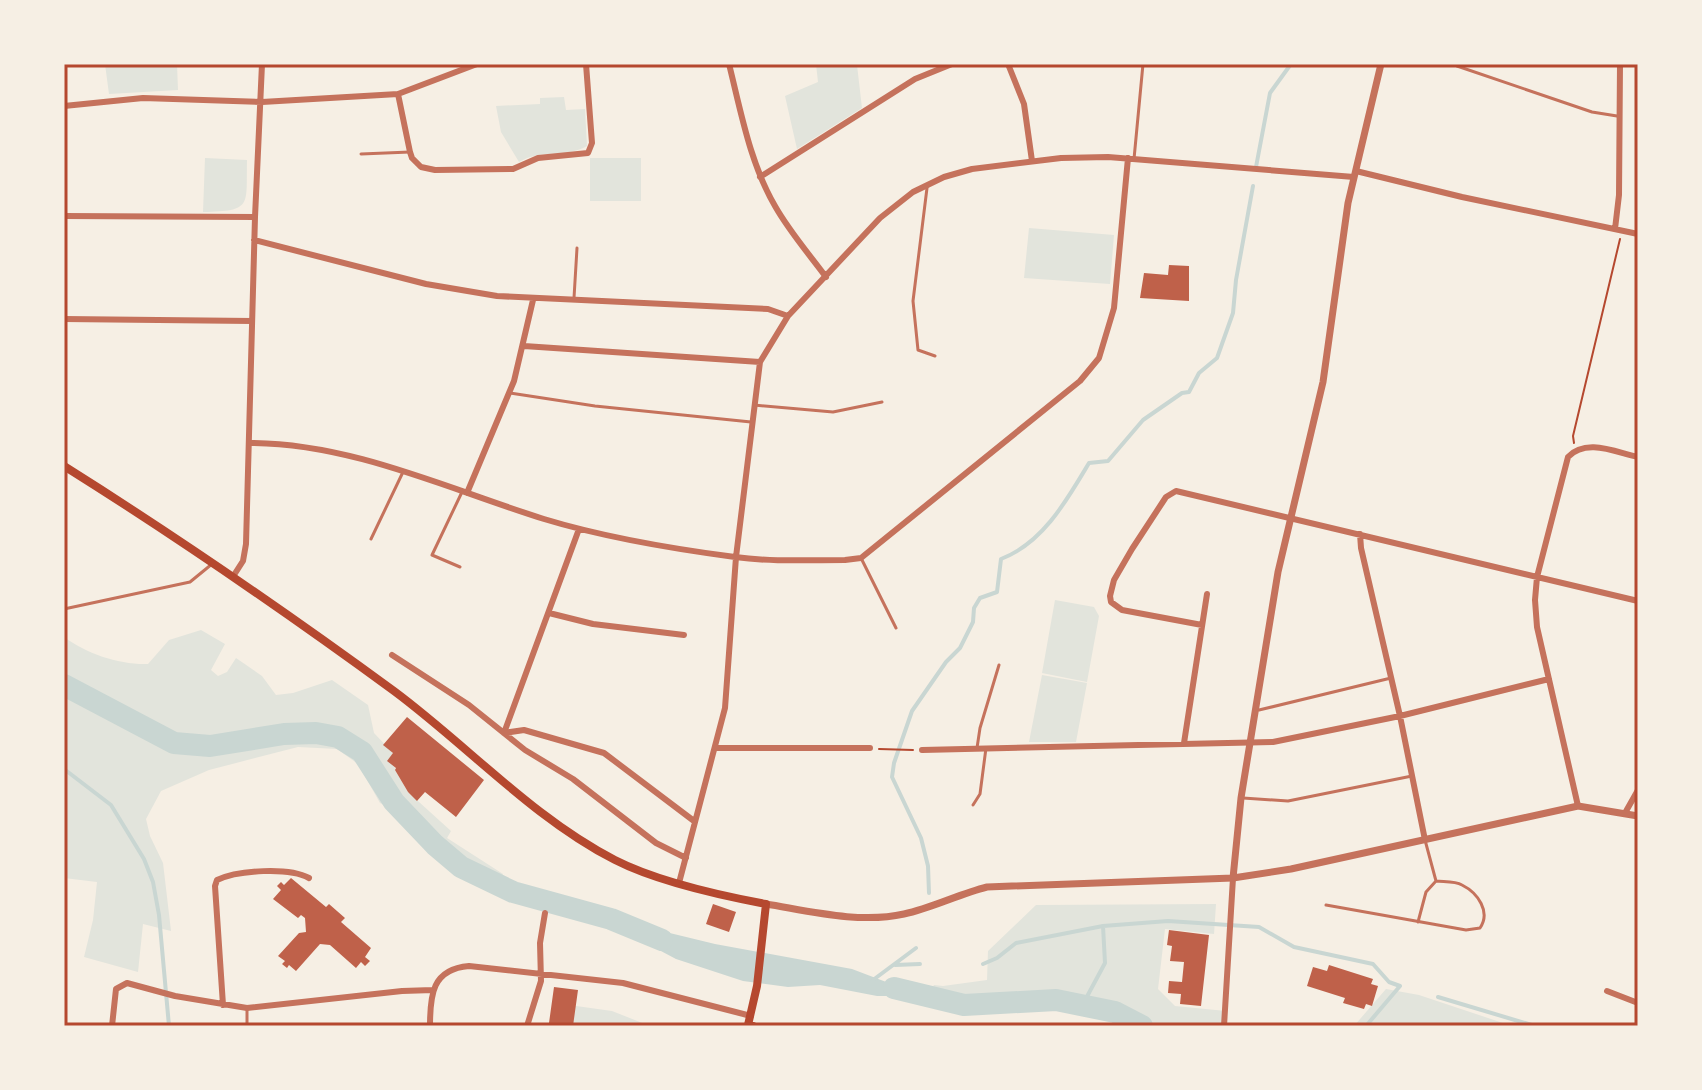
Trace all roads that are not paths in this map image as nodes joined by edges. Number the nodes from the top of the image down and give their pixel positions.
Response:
1 (262, 64) edge
2 (477, 64) edge
3 (586, 64) edge
4 (729, 64) edge
5 (952, 64) edge
6 (1008, 64) edge
7 (1143, 64) edge
8 (1381, 64) edge
9 (1620, 64) edge
10 (1457, 66) dead end
11 (398, 94) junction
12 (262, 102) junction
13 (64, 106) edge
14 (1618, 116) junction
15 (410, 152) junction
16 (361, 154) dead end
17 (1131, 159) junction
18 (1032, 161) junction
19 (1355, 174) junction
20 (760, 177) junction
21 (928, 184) junction
22 (64, 216) edge
23 (255, 217) junction
24 (1618, 229) junction
25 (1638, 234) edge
26 (254, 240) junction
27 (577, 248) dead end
28 (826, 277) junction
29 (533, 300) junction
30 (574, 302) junction
31 (788, 316) junction
32 (64, 319) edge
33 (252, 321) junction
34 (524, 346) junction
35 (935, 356) dead end
36 (760, 362) junction
37 (510, 393) junction
38 (882, 402) dead end
39 (754, 405) junction
40 (751, 422) junction
41 (250, 443) junction
42 (1638, 457) edge
43 (64, 466) edge
44 (403, 472) junction
45 (464, 492) junction
46 (1290, 517) junction
47 (579, 529) junction
48 (1360, 534) junction
49 (371, 539) dead end
50 (736, 557) junction
51 (861, 558) junction
52 (215, 562) junction
53 (460, 567) dead end
54 (234, 575) junction
55 (1537, 577) junction
56 (1207, 594) dead end
57 (1638, 601) edge
58 (64, 609) edge
59 (549, 613) junction
60 (1202, 625) junction
61 (896, 628) dead end
62 (684, 635) dead end
63 (392, 655) dead end
64 (999, 665) dead end
65 (1391, 678) junction
66 (1549, 679) junction
67 (1255, 711) junction
68 (1400, 716) junction
69 (504, 733) junction
70 (1184, 743) junction
71 (1250, 743) junction
72 (715, 748) junction
73 (870, 748) dead end
74 (977, 748) junction
75 (986, 748) junction
76 (922, 750) dead end
77 (1412, 776) junction
78 (1638, 790) edge
79 (1241, 798) junction
80 (973, 805) dead end
81 (1578, 806) junction
82 (1625, 813) junction
83 (1638, 816) edge
84 (694, 821) junction
85 (1425, 840) junction
86 (686, 858) junction
87 (309, 878) dead end
88 (1233, 878) junction
89 (1436, 881) junction
90 (679, 883) junction
91 (766, 904) junction
92 (1326, 905) dead end
93 (545, 913) dead end
94 (1418, 922) junction
95 (542, 974) junction
96 (433, 990) junction
97 (1607, 991) dead end
98 (1638, 1003) edge
99 (223, 1005) junction
100 (247, 1008) junction
101 (750, 1023) edge
102 (112, 1026) edge
103 (247, 1026) edge
104 (430, 1026) edge
105 (527, 1026) edge
106 (1224, 1026) edge

1 - 12 street
2 - 11 street
3 - 15 street
4 - 20 street
5 - 20 street
6 - 18 street
7 - 17 lane
8 - 19 street
9 - 14 street
10 - 14 lane
11 - 12 street
11 - 15 street
12 - 13 street
12 - 23 street
14 - 24 street
15 - 16 lane
17 - 18 street
17 - 19 street
17 - 51 street
18 - 21 street
19 - 24 street
19 - 46 street
20 - 28 street
21 - 28 street
21 - 35 lane
22 - 23 street
23 - 26 street
24 - 25 street
26 - 29 street
26 - 33 street
27 - 30 lane
28 - 31 street
29 - 30 street
29 - 34 street
30 - 31 street
31 - 36 street
32 - 33 street
33 - 41 street
34 - 36 street
34 - 37 street
36 - 39 street
37 - 40 lane
37 - 45 street
38 - 39 lane
39 - 40 street
40 - 50 street
41 - 44 street
41 - 54 street
42 - 55 street
43 - 52 main road
44 - 45 street
44 - 49 lane
45 - 47 street
45 - 53 lane
46 - 48 street
46 - 60 street
46 - 67 street
47 - 50 street
47 - 59 street
48 - 55 street
48 - 65 street
50 - 51 street
50 - 72 street
51 - 61 lane
52 - 54 main road
52 - 58 lane
54 - 90 main road
55 - 57 street
55 - 66 street
56 - 60 street
59 - 62 street
59 - 69 street
60 - 70 street
63 - 69 street
64 - 74 lane
65 - 67 lane
65 - 68 street
66 - 68 street
66 - 81 street
67 - 71 street
68 - 71 street
68 - 77 street
69 - 84 street
69 - 86 street
70 - 71 street
70 - 75 street
71 - 79 street
72 - 73 street
72 - 84 street
74 - 75 street
74 - 76 street
75 - 80 lane
77 - 79 lane
77 - 85 street
78 - 82 street
79 - 88 street
81 - 82 street
81 - 85 street
82 - 83 street
84 - 86 street
85 - 88 street
85 - 89 lane
86 - 90 street
87 - 99 street
88 - 91 street
88 - 106 street
89 - 94 lane
89 - 94 lane
90 - 91 main road
91 - 101 main road
92 - 94 lane
93 - 95 street
95 - 96 street
95 - 101 street
95 - 105 street
96 - 100 street
96 - 104 street
97 - 98 street
99 - 100 street
99 - 102 street
100 - 103 lane

